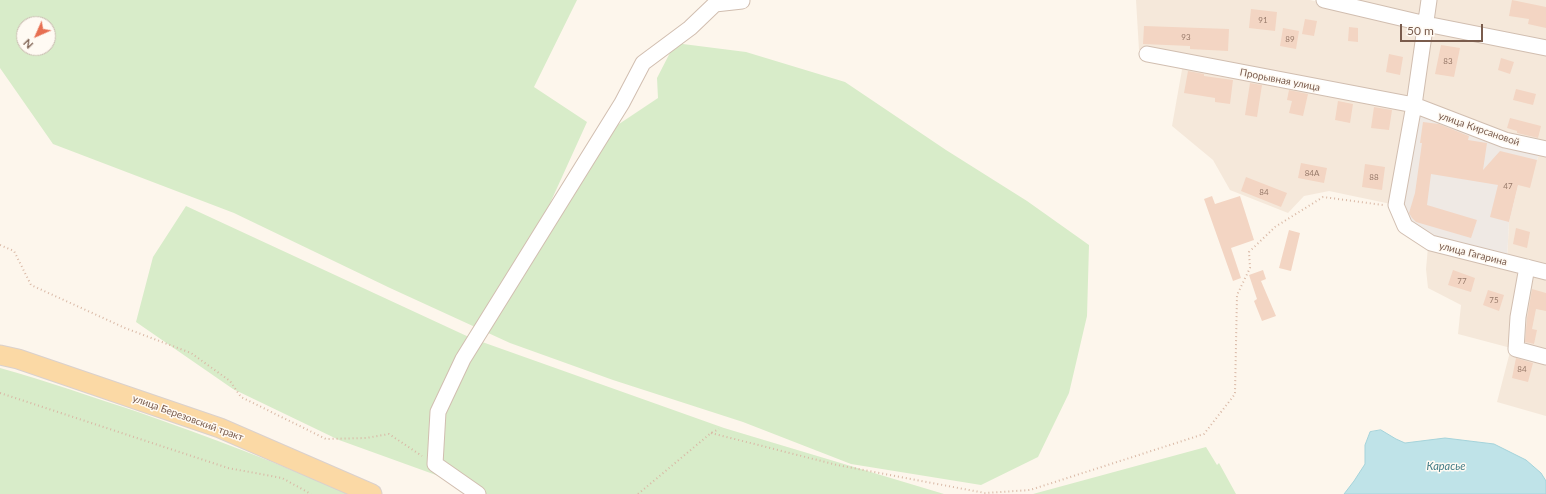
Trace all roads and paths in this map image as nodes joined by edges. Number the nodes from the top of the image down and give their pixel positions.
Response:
1 (1324, 0) edge
2 (1429, 0) edge
3 (742, 1) edge
4 (1426, 24) junction
5 (1546, 48) edge
6 (1147, 54) dead end
7 (1414, 105) junction
8 (1546, 150) edge
9 (1396, 205) junction
10 (0, 244) edge
11 (1527, 267) junction
12 (1546, 272) edge
13 (0, 355) edge
14 (1546, 357) edge
15 (0, 393) edge
16 (719, 429) dead end
17 (712, 433) junction
18 (435, 464) junction
19 (311, 494) edge
20 (372, 494) edge
21 (478, 494) edge
22 (638, 494) edge

1 - 4 street
2 - 4 street
3 - 18 street
4 - 5 street
4 - 7 street
6 - 7 street, Прорывная улица
7 - 8 street, улица Кирсановой
7 - 9 street
9 - 11 street, улица Гагарина
9 - 17 path
10 - 18 path
11 - 12 street, улица Гагарина
11 - 14 street
13 - 20 main road, улица Березовский тракт
15 - 19 path
16 - 17 path
17 - 22 path
18 - 21 street

